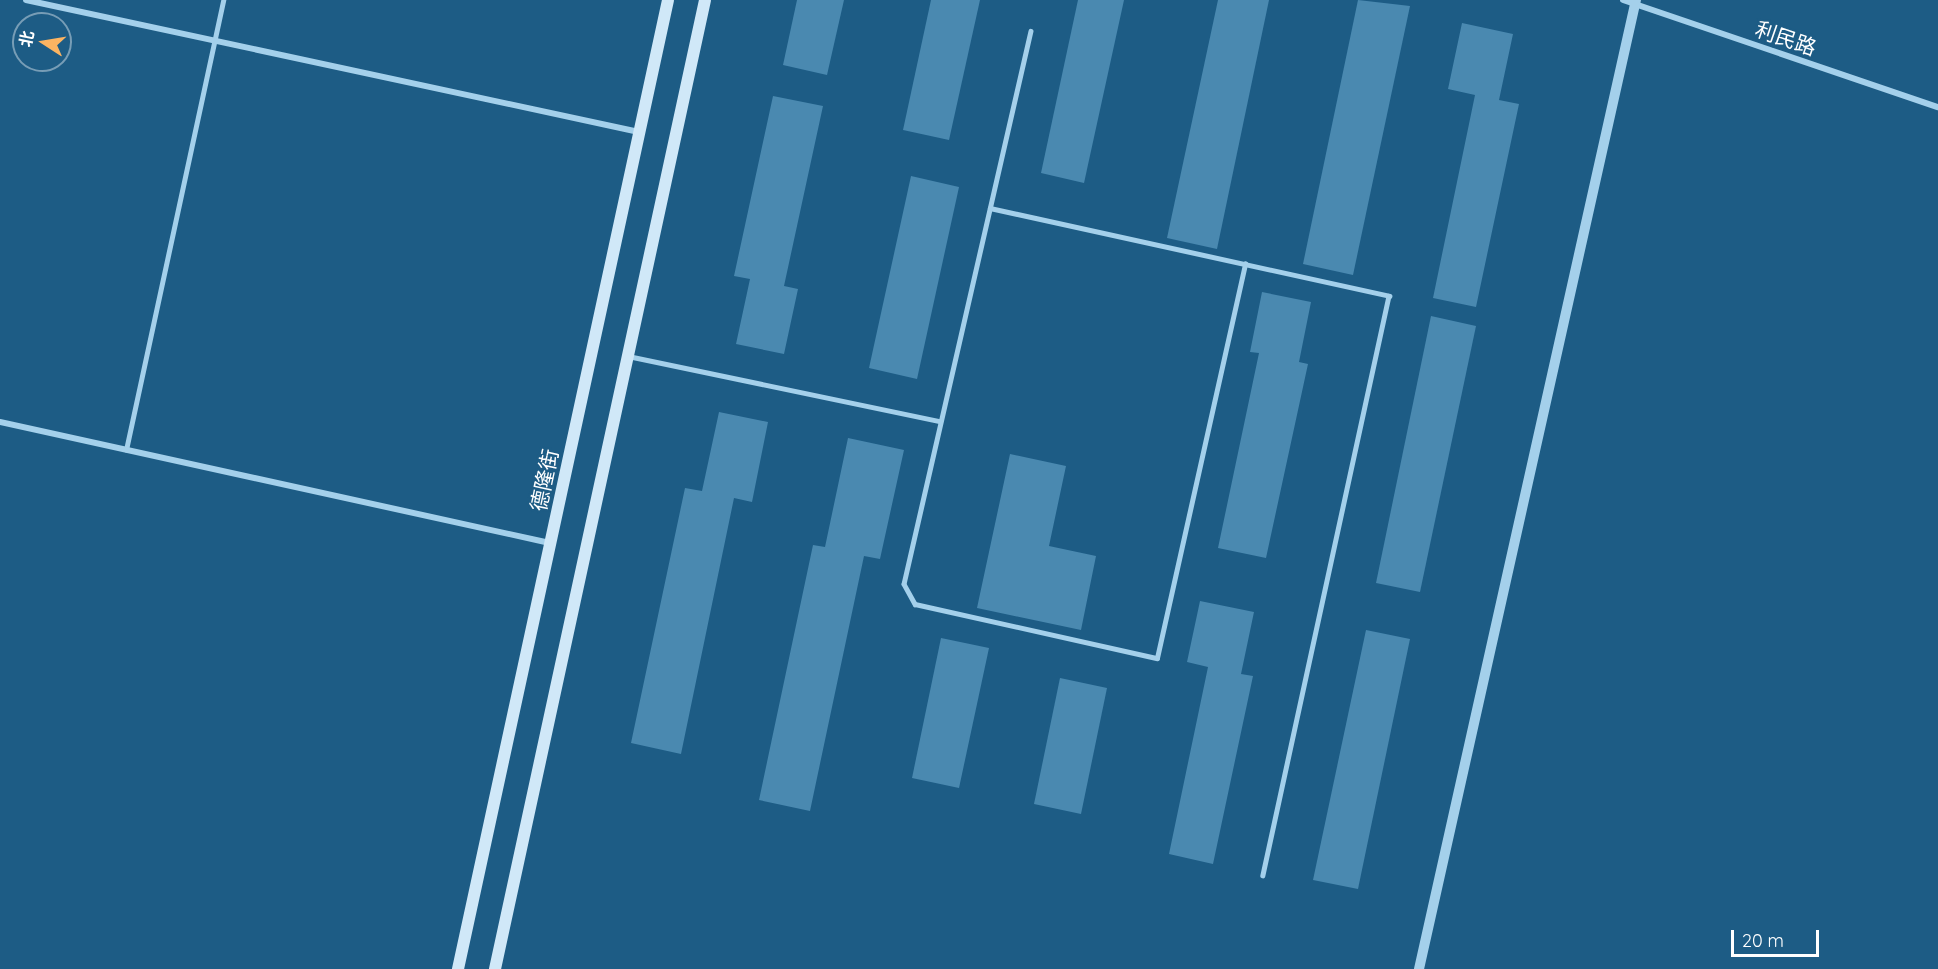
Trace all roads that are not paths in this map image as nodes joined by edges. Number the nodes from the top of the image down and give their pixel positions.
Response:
1 (27, 0) edge
2 (224, 0) edge
3 (668, 0) edge
4 (705, 0) edge
5 (1623, 0) edge
6 (1636, 2) edge
7 (1031, 31) dead end
8 (215, 40) junction
9 (1938, 107) edge
10 (639, 132) junction
11 (990, 208) junction
12 (1245, 264) junction
13 (628, 356) junction
14 (940, 421) junction
15 (0, 422) edge
16 (126, 450) junction
17 (550, 543) junction
18 (1263, 875) dead end
19 (458, 969) edge
20 (495, 969) edge
21 (1419, 969) edge

1 - 8 street
2 - 8 lane
3 - 10 main road, 德隆街
4 - 13 main road
5 - 6 street, 利民路
6 - 9 street, 利民路
6 - 21 street
7 - 11 lane
8 - 10 street
8 - 16 lane
10 - 17 main road, 德隆街
11 - 12 lane
11 - 14 lane
12 - 14 lane
12 - 18 lane
13 - 14 lane
13 - 20 main road
15 - 16 street
16 - 17 street
17 - 19 main road, 德隆街

